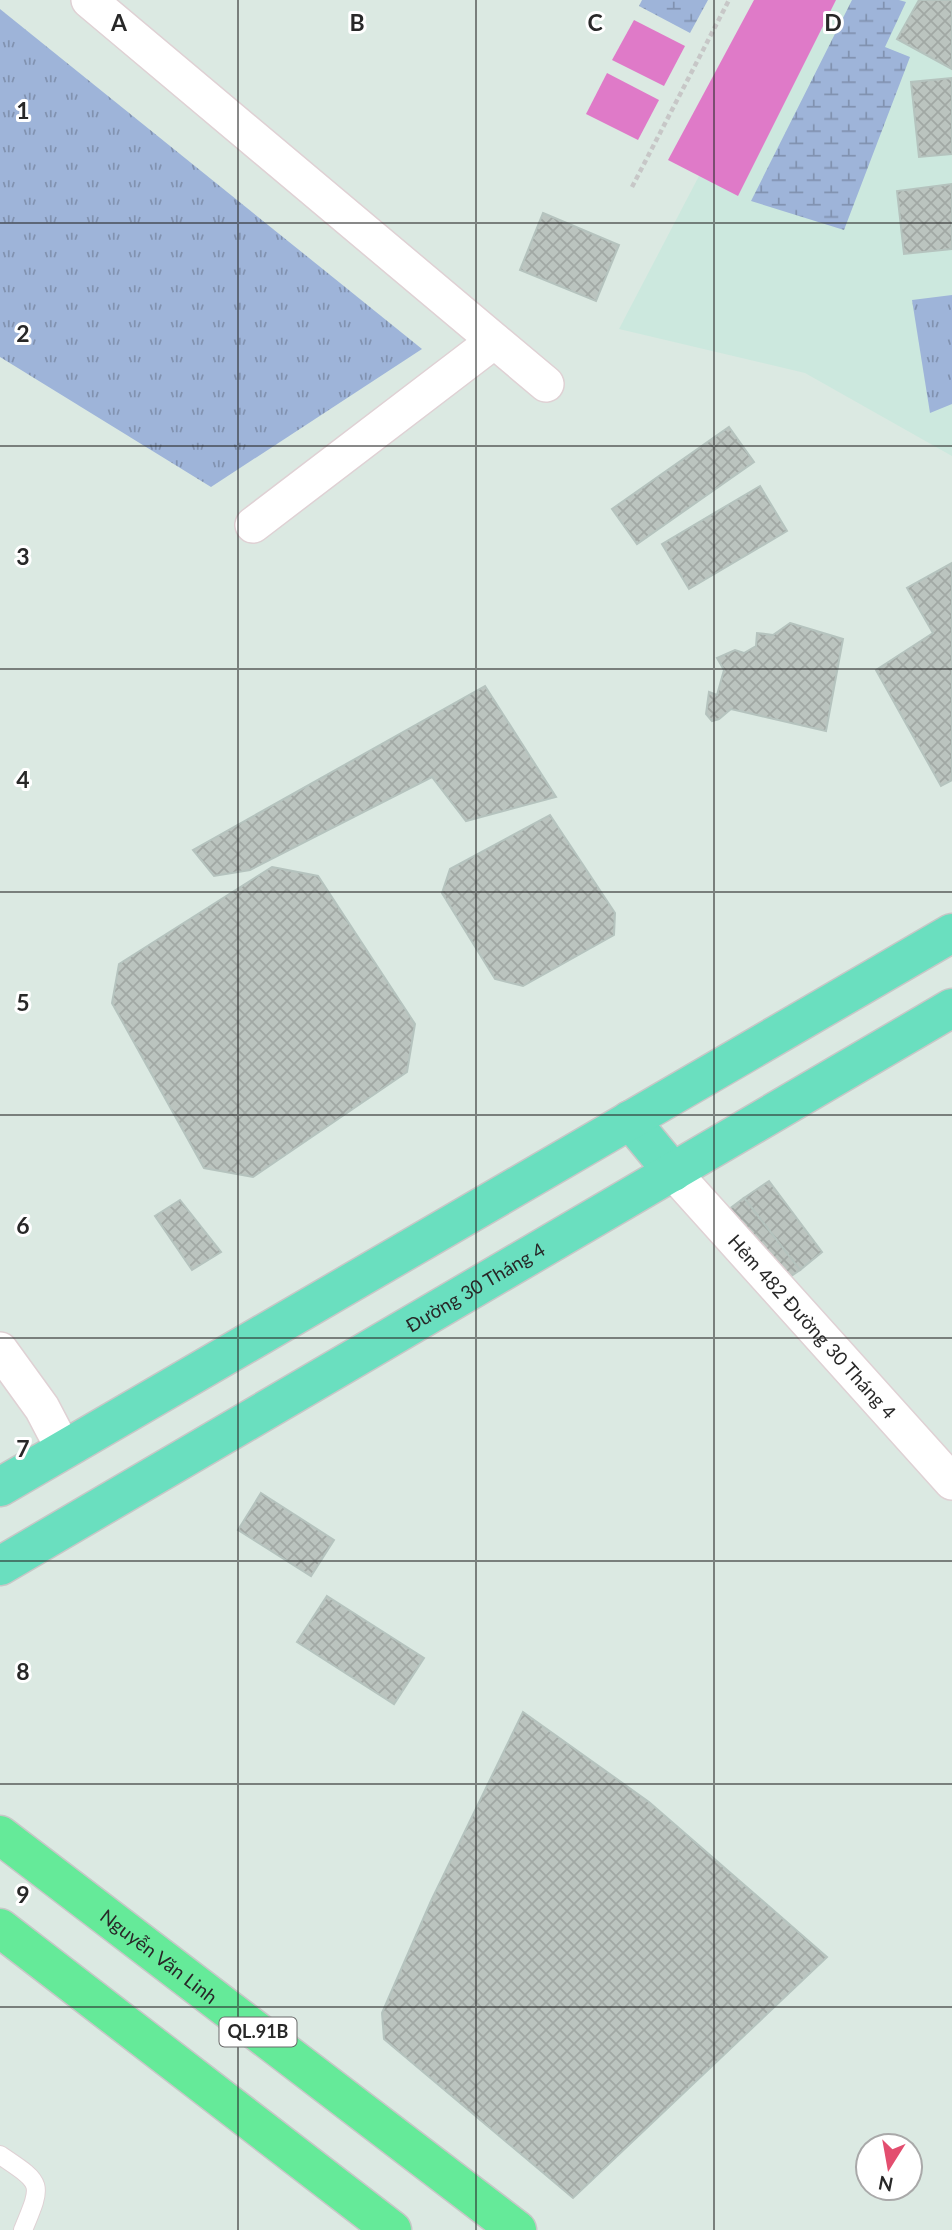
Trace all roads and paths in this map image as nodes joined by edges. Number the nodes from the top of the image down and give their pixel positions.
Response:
1 (89, 0) edge
2 (729, 0) edge
3 (632, 187) dead end
4 (494, 341) junction
5 (546, 384) dead end
6 (253, 525) dead end
7 (952, 933) edge
8 (952, 1008) edge
9 (629, 1120) junction
10 (673, 1172) junction
11 (0, 1350) edge
12 (64, 1450) junction
13 (952, 1482) edge
14 (0, 1487) edge
15 (0, 1566) edge
16 (0, 1835) edge
17 (0, 1928) edge
18 (0, 2155) edge
19 (23, 2230) edge
20 (391, 2230) edge
21 (517, 2230) edge

1 - 4 street
2 - 3 path
4 - 5 street
4 - 6 street
7 - 9 main road
8 - 10 main road, Đường 30 Tháng 4
9 - 10 main road
9 - 12 main road
10 - 13 street, Hẻm 482 Đường 30 Tháng 4
10 - 15 main road, Đường 30 Tháng 4
11 - 12 street
12 - 14 main road
16 - 21 highway, Nguyễn Văn Linh / QL.91B
17 - 20 highway
18 - 19 lane

